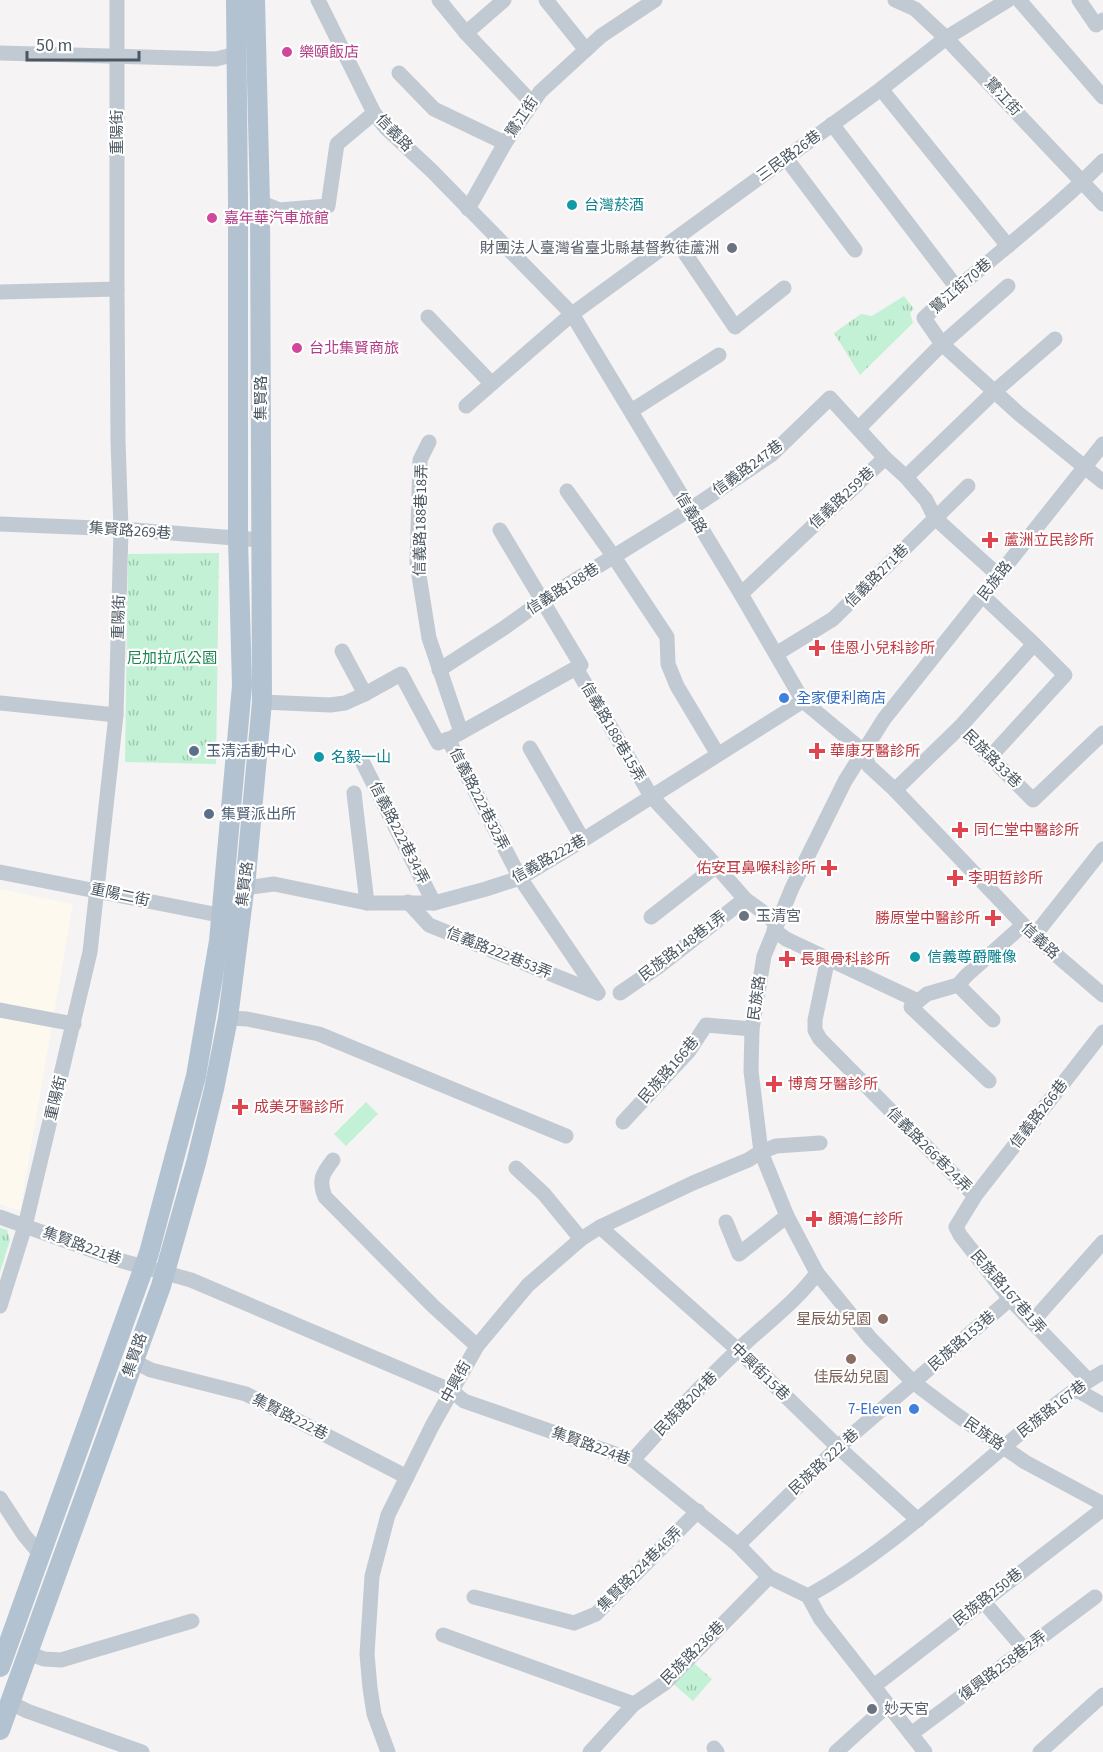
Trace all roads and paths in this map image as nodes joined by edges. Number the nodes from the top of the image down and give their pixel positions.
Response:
1 (117, 0) edge
2 (236, 0) edge
3 (255, 0) edge
4 (318, 0) edge
5 (504, 0) edge
6 (546, 0) edge
7 (655, 0) edge
8 (895, 0) edge
9 (1008, 0) edge
10 (1019, 0) edge
11 (1079, 0) edge
12 (442, 4) edge
13 (638, 4) edge
14 (1103, 20) edge
15 (466, 33) junction
16 (946, 38) junction
17 (586, 50) junction
18 (0, 52) edge
19 (236, 54) junction
20 (117, 56) junction
21 (399, 73) dead end
22 (881, 89) junction
23 (1103, 97) edge
24 (532, 103) junction
25 (374, 113) junction
26 (832, 124) junction
27 (505, 143) junction
28 (786, 158) junction
29 (1103, 161) edge
30 (1083, 182) junction
31 (260, 202) junction
32 (1103, 204) edge
33 (468, 209) junction
34 (676, 240) junction
35 (1008, 246) junction
36 (855, 250) dead end
37 (1008, 286) dead end
38 (784, 288) dead end
39 (957, 288) junction
40 (117, 289) junction
41 (0, 292) edge
42 (572, 315) junction
43 (428, 317) dead end
44 (1055, 339) dead end
45 (942, 344) junction
46 (719, 355) dead end
47 (491, 383) junction
48 (995, 391) junction
49 (466, 406) dead end
50 (631, 411) junction
51 (859, 428) junction
52 (429, 442) dead end
53 (1103, 444) edge
54 (885, 458) junction
55 (1084, 467) junction
56 (906, 477) junction
57 (1103, 482) edge
58 (968, 486) dead end
59 (567, 490) dead end
60 (689, 510) junction
61 (935, 518) junction
62 (0, 524) edge
63 (121, 529) junction
64 (500, 530) dead end
65 (238, 539) junction
66 (261, 540) junction
67 (614, 557) junction
68 (999, 576) junction
69 (741, 594) junction
70 (983, 596) junction
71 (543, 600) junction
72 (1034, 644) junction
73 (342, 651) dead end
74 (776, 654) junction
75 (576, 668) junction
76 (439, 670) junction
77 (365, 694) junction
78 (803, 700) junction
79 (262, 702) junction
80 (0, 703) edge
81 (116, 715) junction
82 (960, 726) junction
83 (1103, 732) edge
84 (454, 736) junction
85 (530, 748) dead end
86 (862, 750) junction
87 (717, 753) junction
88 (991, 756) junction
89 (363, 763) dead end
90 (895, 790) junction
91 (354, 793) dead end
92 (651, 796) junction
93 (583, 840) junction
94 (1103, 849) edge
95 (715, 867) junction
96 (0, 872) edge
97 (520, 878) junction
98 (225, 886) junction
99 (245, 888) junction
100 (98, 890) junction
101 (745, 899) junction
102 (408, 902) junction
103 (367, 903) junction
104 (434, 903) junction
105 (220, 916) junction
106 (651, 917) dead end
107 (240, 919) junction
108 (1023, 925) junction
109 (775, 927) junction
110 (1034, 936) junction
111 (828, 958) junction
112 (958, 985) junction
113 (598, 993) joint
114 (620, 993) dead end
115 (1103, 995) edge
116 (918, 1001) junction
117 (0, 1010) edge
118 (228, 1018) junction
119 (993, 1020) dead end
120 (74, 1024) junction
121 (752, 1029) junction
122 (1103, 1032) edge
123 (989, 1081) dead end
124 (623, 1122) dead end
125 (566, 1136) dead end
126 (820, 1143) dead end
127 (761, 1152) junction
128 (333, 1160) dead end
129 (516, 1168) dead end
130 (975, 1196) junction
131 (787, 1216) junction
132 (0, 1217) edge
133 (726, 1222) dead end
134 (25, 1226) junction
135 (600, 1227) junction
136 (581, 1239) junction
137 (1103, 1242) edge
138 (154, 1269) junction
139 (817, 1273) junction
140 (1010, 1299) junction
141 (0, 1306) edge
142 (1032, 1322) junction
143 (477, 1346) junction
144 (738, 1350) junction
145 (134, 1361) junction
146 (1103, 1372) edge
147 (1088, 1380) junction
148 (913, 1382) junction
149 (1075, 1389) junction
150 (452, 1391) junction
151 (1103, 1405) edge
152 (838, 1447) junction
153 (1003, 1447) junction
154 (633, 1460) junction
155 (407, 1477) junction
156 (0, 1498) edge
157 (1103, 1504) edge
158 (1103, 1509) edge
159 (698, 1511) junction
160 (918, 1520) junction
161 (738, 1545) junction
162 (40, 1554) junction
163 (769, 1577) junction
164 (808, 1596) junction
165 (474, 1597) dead end
166 (1095, 1598) dead end
167 (983, 1600) junction
168 (192, 1621) dead end
169 (443, 1635) dead end
170 (1025, 1650) junction
171 (28, 1653) junction
172 (0, 1667) edge
173 (874, 1686) junction
174 (1103, 1695) edge
175 (11, 1703) junction
176 (634, 1704) junction
177 (888, 1705) junction
178 (0, 1730) edge
179 (911, 1734) junction
180 (142, 1752) edge
181 (388, 1752) edge
182 (590, 1752) edge
183 (836, 1752) edge
184 (925, 1752) edge
185 (1040, 1752) edge

1 - 20 street, 重陽街
2 - 19 main road, 集賢路
3 - 31 main road, 集賢路
4 - 25 street, 信義路
5 - 15 street
6 - 17 street
7 - 13 street, 鷺江街
8 - 16 street, 鷺江街
9 - 16 street, 三民路26巷
10 - 23 street
11 - 14 street
12 - 15 street
13 - 17 street, 鷺江街
15 - 24 street
16 - 22 street, 三民路26巷
16 - 30 street, 鷺江街
17 - 24 street, 鷺江街
18 - 20 street
19 - 20 street
19 - 65 main road, 集賢路
20 - 40 street, 重陽街
21 - 27 street
22 - 26 street, 三民路26巷
22 - 35 street
24 - 27 street, 鷺江街
25 - 31 street
25 - 33 street, 信義路
26 - 28 street, 三民路26巷
26 - 39 street
27 - 33 street, 鷺江街
28 - 34 street, 三民路26巷
28 - 36 street
29 - 30 street, 鷺江街70巷
30 - 32 street, 鷺江街
30 - 35 street, 鷺江街70巷
31 - 66 main road, 集賢路
33 - 42 street, 信義路
34 - 38 street
34 - 42 street, 三民路26巷
35 - 39 street, 鷺江街70巷
37 - 45 street
39 - 45 street, 鷺江街70巷
40 - 41 street
40 - 63 street, 重陽街
42 - 47 street
42 - 50 street, 信義路
43 - 47 street
44 - 48 street
45 - 48 street, 鷺江街70巷
45 - 51 street
46 - 50 street
47 - 49 street
48 - 55 street, 鷺江街70巷
48 - 56 street
50 - 60 street, 信義路
51 - 54 street
51 - 60 street, 信義路247巷
52 - 76 street, 信義路188巷18弄
53 - 55 street, 民族路
54 - 56 street, 信義路259巷
54 - 69 street, 信義路259巷
55 - 57 street, 鷺江街70巷
55 - 68 street, 民族路
56 - 61 street, 信義路259巷
58 - 61 street, 信義路271巷
59 - 67 street
60 - 67 street, 信義路188巷
60 - 69 street, 信義路
61 - 68 street, 信義路259巷
61 - 74 street, 信義路271巷
62 - 63 street, 集賢路269巷
63 - 65 street, 集賢路269巷
63 - 81 street, 重陽街
64 - 71 street
65 - 66 street, 集賢路269巷
65 - 98 main road, 集賢路
66 - 79 main road, 集賢路
67 - 71 street, 信義路188巷
67 - 87 street
68 - 70 street, 民族路
69 - 74 street, 信義路
70 - 72 street
70 - 86 street, 民族路
71 - 75 street, 信義路188巷15弄
71 - 76 street, 信義路188巷
72 - 82 street, 民族路33巷
72 - 88 street
73 - 77 street
74 - 78 street, 信義路
75 - 84 street, 信義路188巷15弄
75 - 92 street, 信義路188巷15弄
76 - 84 street, 信義路188巷18弄
77 - 79 street
77 - 84 street, 信義路222巷32弄
78 - 86 street, 信義路
78 - 87 street, 信義路222巷
79 - 99 main road, 集賢路
80 - 81 street
81 - 100 street, 重陽街
82 - 88 street, 民族路33巷
82 - 90 street
83 - 88 street, 民族路33巷
84 - 97 street, 信義路222巷32弄
85 - 93 street
86 - 90 street, 信義路
86 - 109 street, 民族路
87 - 92 street, 信義路222巷
89 - 104 street, 信義路222巷34弄
90 - 108 street, 信義路
91 - 103 street
92 - 93 street, 信義路222巷
92 - 95 street, 信義路188巷15弄
93 - 97 street, 信義路222巷
94 - 110 street
95 - 101 street, 信義路188巷15弄
95 - 106 street
96 - 100 street, 重陽二街
97 - 104 street, 信義路222巷
97 - 113 street, 信義路222巷32弄
98 - 99 street, 信義路222巷
98 - 105 main road, 集賢路
99 - 103 street, 信義路222巷
99 - 107 main road, 集賢路
100 - 105 street, 重陽二街
100 - 120 street, 重陽街
101 - 109 street, 信義路188巷15弄
101 - 114 street, 民族路148巷1弄
102 - 103 street, 信義路222巷
102 - 104 street, 信義路222巷
102 - 113 street, 信義路222巷53弄
105 - 107 street, 重陽二街
105 - 138 main road, 集賢路
107 - 118 main road, 集賢路
108 - 110 street, 信義路
108 - 112 street
109 - 111 street, 信義路188巷15弄
109 - 121 street, 民族路
110 - 115 street, 信義路
111 - 116 street, 信義路188巷15弄
111 - 130 street, 信義路266巷24弄
112 - 116 street
112 - 119 street
116 - 123 street
117 - 120 street
118 - 125 street
118 - 138 main road, 集賢路
120 - 134 street, 重陽街
121 - 124 street, 民族路166巷
121 - 127 street, 民族路
122 - 130 street, 信義路266巷
126 - 127 street, 中興街
127 - 131 street, 民族路
127 - 135 street, 中興街
128 - 143 street
129 - 136 street
130 - 140 street, 民族路167巷1弄
131 - 133 street
131 - 139 street, 民族路
132 - 134 street, 集賢路221巷
134 - 138 street, 集賢路221巷
134 - 141 street, 重陽街
135 - 136 street, 中興街
135 - 144 street, 中興街15巷
136 - 143 street, 中興街
137 - 142 street
138 - 145 main road, 集賢路
138 - 150 street, 集賢路224巷
138 - 162 main road, 集賢路
139 - 144 street, 民族路204巷
139 - 148 street, 民族路
140 - 142 street, 民族路167巷1弄
140 - 148 street, 民族路153巷
142 - 147 street, 民族路167巷1弄
143 - 150 street, 中興街
144 - 152 street, 中興街15巷
144 - 154 street, 民族路204巷
145 - 155 street, 集賢路222巷
145 - 171 main road, 集賢路
146 - 147 street, 民族路167巷
147 - 149 street, 民族路167巷
148 - 152 street, 民族路 222 巷
148 - 153 street, 民族路
149 - 151 street
149 - 153 street, 民族路167巷
150 - 154 street, 集賢路224巷
150 - 155 street, 中興街
152 - 160 street, 中興街15巷
152 - 161 street, 民族路 222 巷
153 - 157 street, 民族路
153 - 160 street
154 - 159 street, 集賢路224巷
155 - 181 street, 中興街
156 - 162 street
158 - 167 street, 民族路250巷
159 - 161 street, 集賢路224巷
159 - 165 street, 集賢路224巷46弄
160 - 164 street
161 - 163 street, 集賢路224巷
162 - 172 main road, 集賢路
163 - 164 street, 集賢路224巷
163 - 176 street, 民族路236巷
164 - 173 street
166 - 170 street, 復興路258巷2弄
167 - 170 street
167 - 173 street, 民族路250巷
168 - 171 street
169 - 176 street
170 - 179 street, 復興路258巷2弄
171 - 175 main road, 集賢路
173 - 177 street
174 - 185 street
175 - 178 main road, 集賢路
175 - 180 street
176 - 182 street, 民族路236巷
177 - 179 street
177 - 183 street
179 - 184 street

